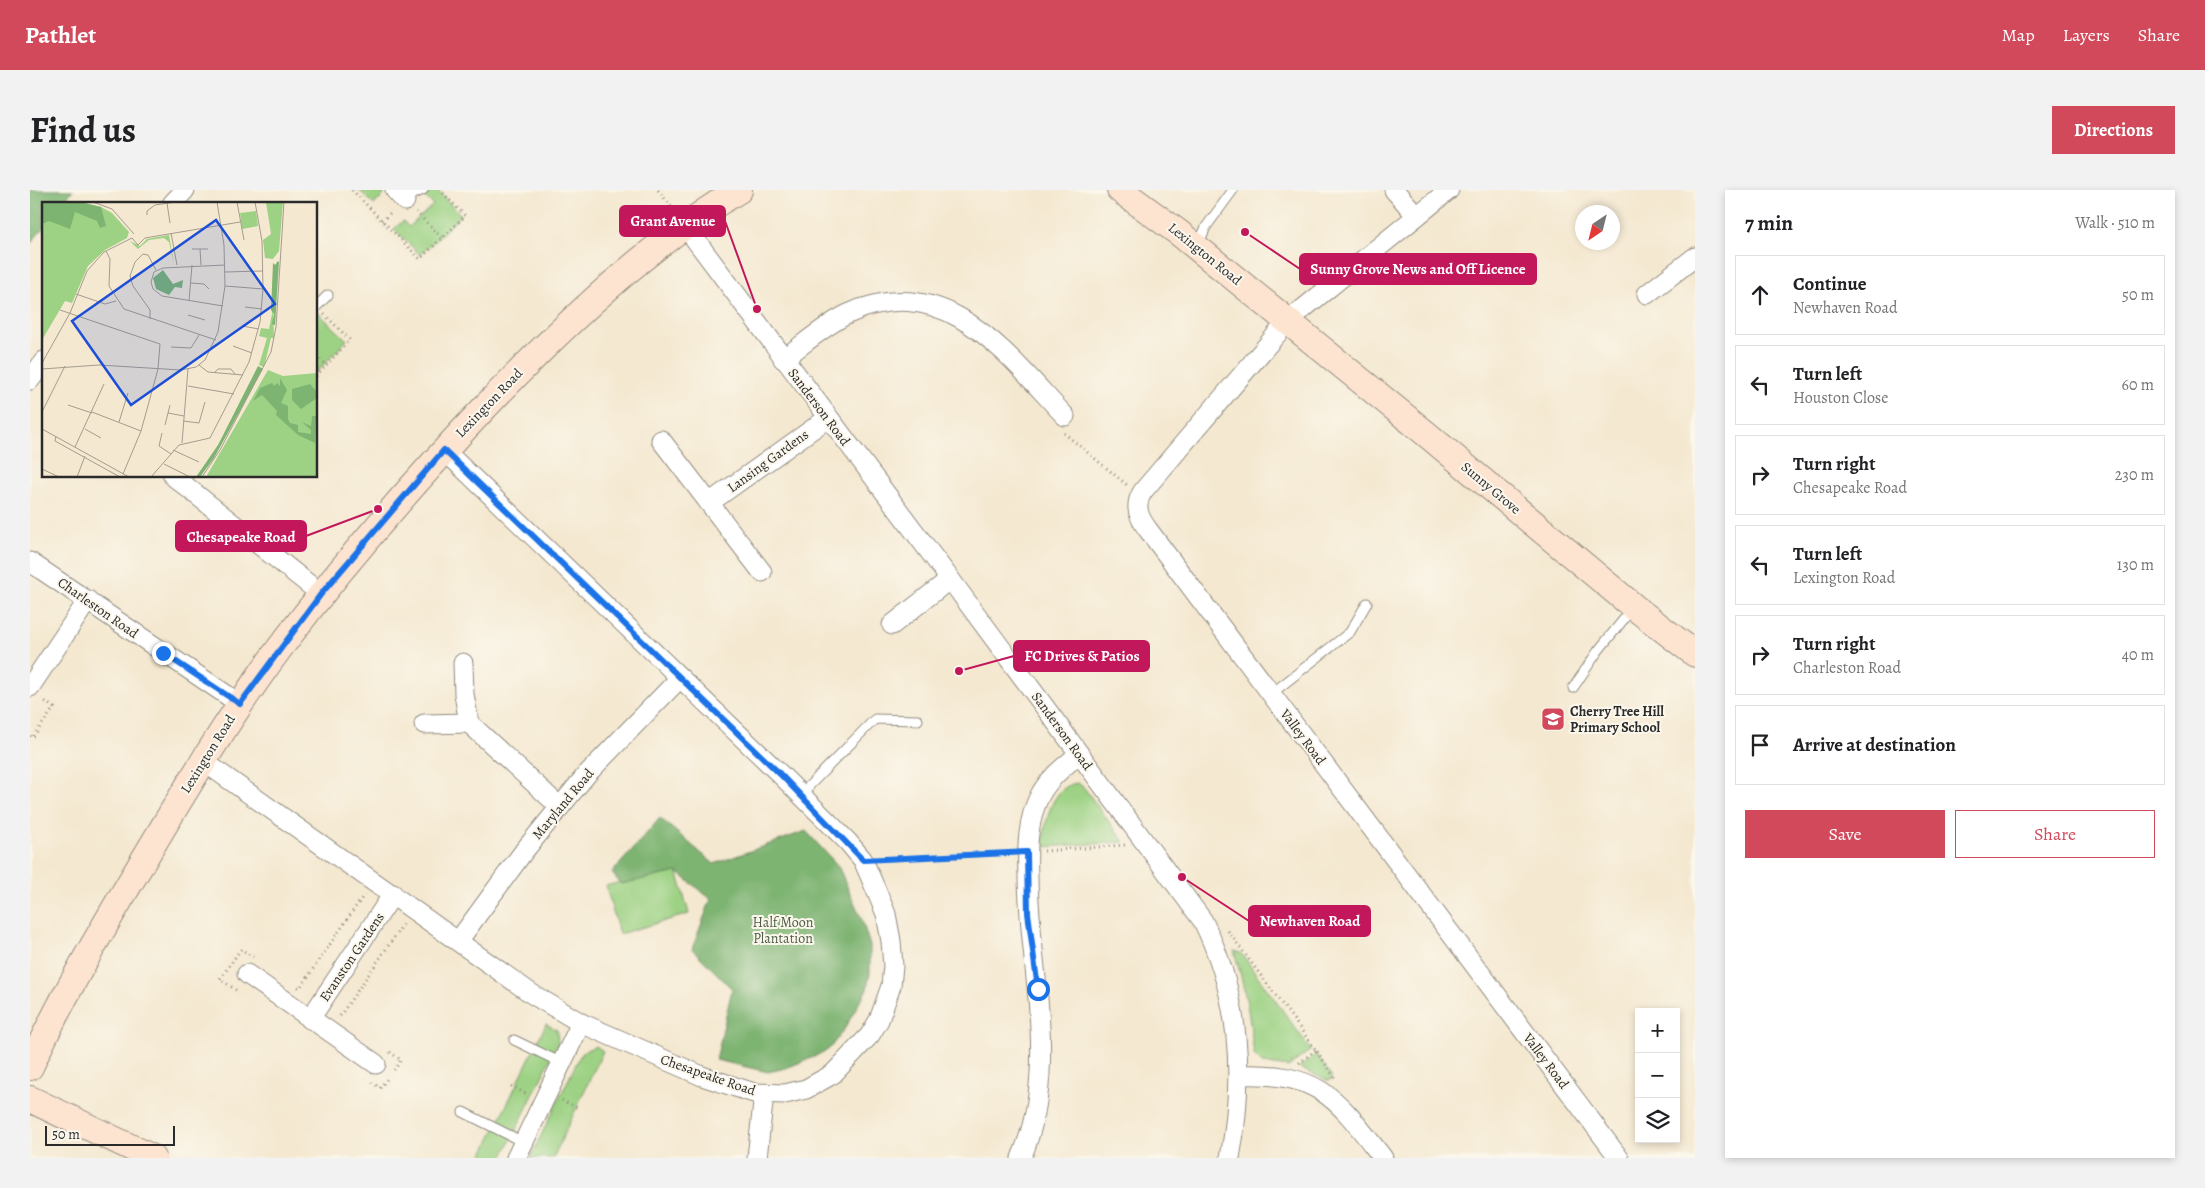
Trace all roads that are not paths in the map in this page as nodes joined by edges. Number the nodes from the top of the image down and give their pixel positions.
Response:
1 (185, 190) edge
2 (423, 190) edge
3 (739, 190) edge
4 (1233, 190) edge
5 (1394, 190) edge
6 (1449, 190) edge
7 (1126, 192) edge
8 (401, 197) edge
9 (174, 202) edge
10 (1417, 216) junction
11 (685, 226) junction
12 (1197, 248) junction
13 (1695, 257) edge
14 (328, 294) dead end
15 (1648, 294) dead end
16 (318, 305) edge
17 (1288, 321) junction
18 (783, 359) junction
19 (1065, 416) road end
20 (828, 418) junction
21 (661, 440) dead end
22 (444, 450) junction
23 (176, 478) edge
24 (709, 503) junction
25 (30, 562) edge
26 (762, 572) dead end
27 (950, 579) junction
28 (321, 594) junction
29 (88, 600) junction
30 (1367, 604) dead end
31 (1634, 607) junction
32 (892, 625) dead end
33 (1695, 654) edge
34 (463, 663) dead end
35 (680, 678) junction
36 (1573, 688) dead end
37 (39, 689) edge
38 (1271, 694) junction
39 (240, 704) junction
40 (918, 720) dead end
41 (469, 723) junction
42 (424, 724) dead end
43 (1078, 754) junction
44 (203, 761) junction
45 (801, 794) junction
46 (560, 807) junction
47 (394, 894) junction
48 (458, 940) junction
49 (247, 974) dead end
50 (310, 1019) junction
51 (581, 1023) junction
52 (514, 1040) dead end
53 (562, 1063) junction
54 (376, 1064) dead end
55 (30, 1066) edge
56 (1239, 1075) junction
57 (764, 1094) junction
58 (30, 1099) edge
59 (463, 1112) dead end
60 (520, 1150) edge
61 (145, 1156) edge
62 (757, 1158) edge
63 (1021, 1158) edge
64 (1230, 1158) edge
65 (1383, 1158) edge
66 (1619, 1158) edge

1 - 9 street
2 - 8 lane
3 - 11 street, Lexington Road
4 - 12 lane
5 - 10 street
6 - 10 street, Valley Road
7 - 12 street, Lexington Road
10 - 17 street, Valley Road
11 - 18 street, Sanderson Road
11 - 22 street, Lexington Road
12 - 17 street, Lexington Road
13 - 15 street
14 - 16 lane
17 - 31 street, Sunny Grove
17 - 38 street, Valley Road
18 - 19 street
18 - 20 street, Sanderson Road
20 - 24 street, Lansing Gardens
20 - 27 street, Sanderson Road
21 - 24 street
22 - 28 street, Lexington Road
22 - 35 street, Chesapeake Road
23 - 28 street
24 - 26 street
25 - 29 street, Charleston Road
27 - 32 street
27 - 43 street, Sanderson Road
28 - 39 street, Lexington Road
29 - 37 street
29 - 39 street, Charleston Road
30 - 38 lane
31 - 33 street, Sunny Grove
31 - 36 lane
34 - 41 street
35 - 45 street, Chesapeake Road
35 - 46 street, Maryland Road
38 - 66 street, Valley Road
39 - 44 street, Lexington Road
40 - 45 lane
41 - 42 street
41 - 46 street
43 - 56 street, Sanderson Road
43 - 63 street
44 - 47 street, Chesapeake Road
44 - 55 street, Lexington Road
45 - 57 street, Chesapeake Road
46 - 48 street, Maryland Road
47 - 48 street, Chesapeake Road
47 - 50 street, Evanston Gardens
48 - 51 street, Chesapeake Road
49 - 50 street
50 - 54 street
51 - 53 street
51 - 57 street, Chesapeake Road
52 - 53 lane
53 - 60 street
56 - 64 street, Sanderson Road
56 - 65 street
57 - 62 street
58 - 61 street
59 - 60 lane

